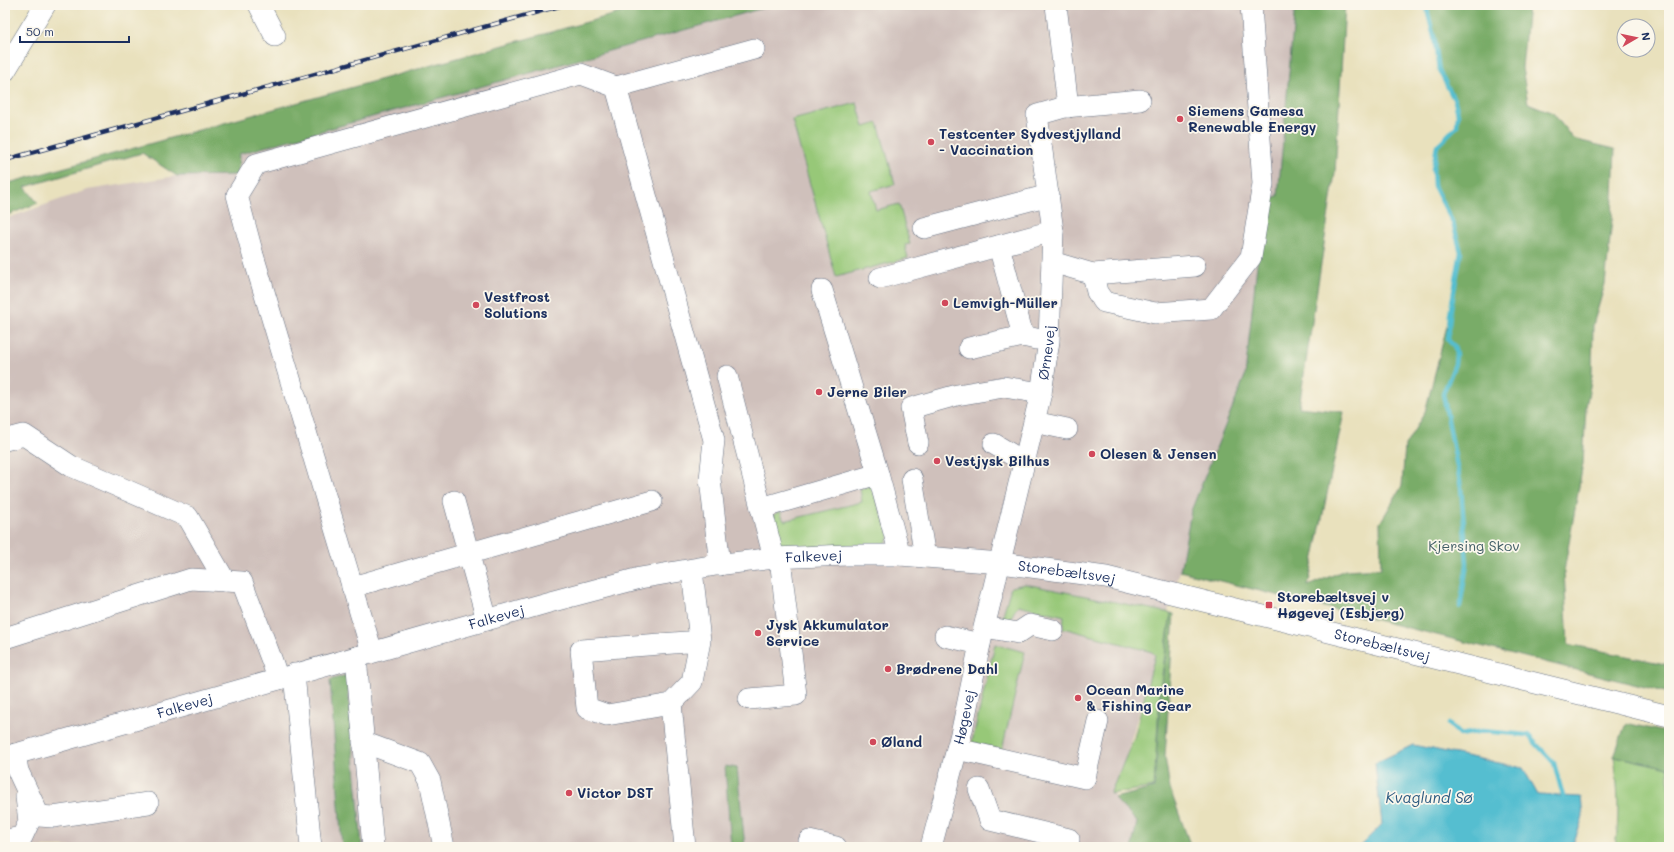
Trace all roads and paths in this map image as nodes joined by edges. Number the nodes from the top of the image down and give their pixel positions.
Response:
1 (45, 5) edge
2 (259, 5) edge
3 (1056, 5) edge
4 (1251, 5) edge
5 (275, 36) dead end
6 (754, 49) dead end
7 (5, 71) edge
8 (616, 87) junction
9 (1140, 100) dead end
10 (1068, 107) junction
11 (1049, 195) junction
12 (924, 228) dead end
13 (1053, 231) junction
14 (999, 246) junction
15 (1052, 262) junction
16 (1195, 266) dead end
17 (1093, 274) junction
18 (880, 278) dead end
19 (822, 290) dead end
20 (1023, 336) junction
21 (1049, 341) junction
22 (969, 348) dead end
23 (727, 376) dead end
24 (1041, 393) junction
25 (1034, 422) junction
26 (1067, 429) dead end
27 (5, 440) edge
28 (918, 443) dead end
29 (994, 444) dead end
30 (1026, 459) junction
31 (878, 474) junction
32 (912, 479) dead end
33 (454, 501) dead end
34 (652, 501) dead end
35 (760, 508) junction
36 (469, 553) junction
37 (900, 555) junction
38 (926, 557) junction
39 (777, 558) junction
40 (1001, 563) junction
41 (720, 565) junction
42 (692, 570) junction
43 (225, 581) junction
44 (352, 587) junction
45 (487, 620) junction
46 (1053, 630) dead end
47 (945, 636) dead end
48 (982, 636) junction
49 (5, 638) edge
50 (700, 641) junction
51 (364, 654) junction
52 (286, 677) junction
53 (749, 699) dead end
54 (671, 704) junction
55 (1669, 716) edge
56 (1098, 721) dead end
57 (363, 742) junction
58 (957, 749) junction
59 (10, 755) edge
60 (25, 786) junction
61 (979, 789) dead end
62 (148, 803) dead end
63 (5, 840) edge
64 (809, 841) dead end
65 (311, 847) edge
66 (373, 847) edge
67 (444, 847) edge
68 (685, 847) edge
69 (836, 847) edge
70 (932, 847) edge
71 (1068, 847) edge

1 - 7 street
2 - 5 street
3 - 10 street
4 - 17 street
6 - 8 street
8 - 41 street
8 - 44 street
9 - 10 street
10 - 11 street, Ørnevej
11 - 12 street
11 - 13 street, Ørnevej
13 - 14 street
13 - 15 street, Ørnevej
14 - 18 street
14 - 20 street
15 - 17 street
15 - 21 street, Ørnevej
16 - 17 street
19 - 31 street
20 - 21 street
20 - 22 street
21 - 24 street, Ørnevej
23 - 35 street
24 - 25 street, Ørnevej
24 - 28 street
25 - 26 street
25 - 30 street, Ørnevej
27 - 43 street
29 - 30 street
30 - 40 street, Ørnevej
31 - 35 street
31 - 37 street
32 - 38 street
33 - 36 street
34 - 36 street
35 - 39 street
36 - 44 street
36 - 45 street
37 - 38 street, Falkevej
37 - 39 street, Falkevej
38 - 40 street, Falkevej
39 - 41 street, Falkevej
39 - 53 street
40 - 48 street, Høgevej
40 - 55 street, Storebæltsvej
41 - 42 street, Falkevej
42 - 45 street, Falkevej
42 - 50 street
43 - 49 street
43 - 52 street
44 - 51 street
45 - 51 street, Falkevej
46 - 48 street
47 - 48 street
48 - 58 street, Høgevej
50 - 54 street
50 - 54 street
51 - 52 street, Falkevej
51 - 57 street
52 - 59 street, Falkevej
52 - 65 street
54 - 68 street
56 - 58 street
57 - 66 street
57 - 67 street
58 - 70 street, Høgevej
59 - 60 street
60 - 62 street
60 - 63 street
61 - 71 street
64 - 69 street

